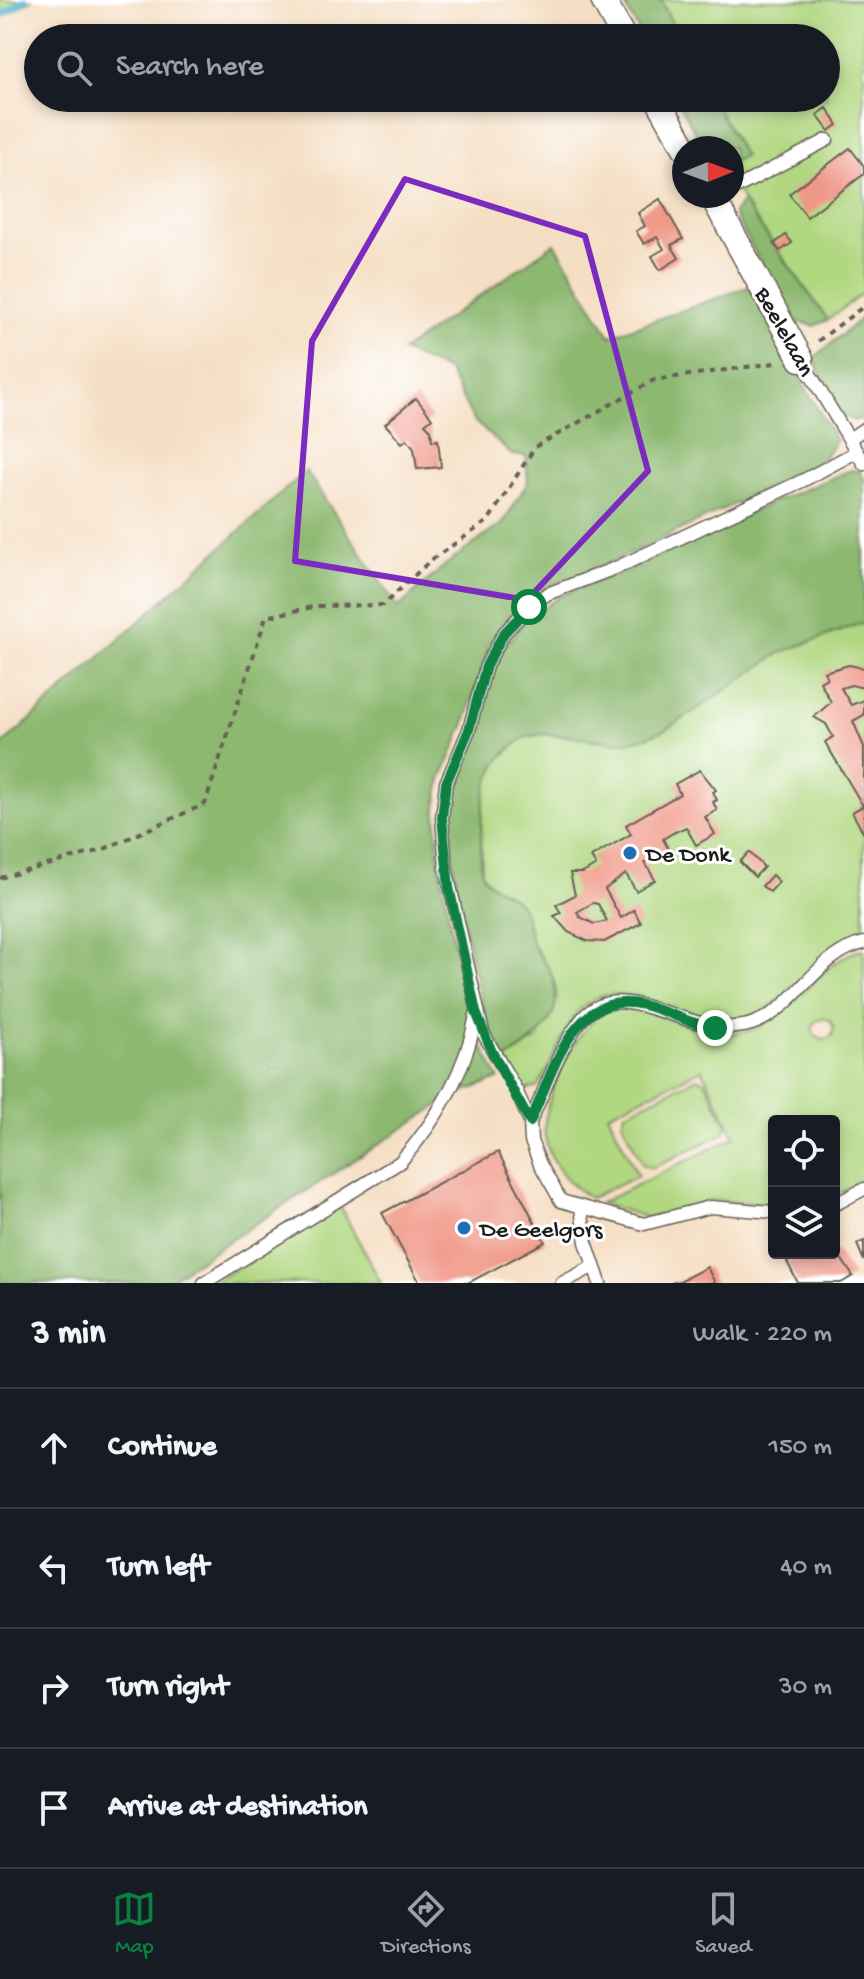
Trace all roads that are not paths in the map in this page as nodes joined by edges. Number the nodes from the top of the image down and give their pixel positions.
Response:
1 (603, 0) edge
2 (616, 24) edge
3 (665, 112) edge
4 (678, 136) edge
5 (827, 140) dead end
6 (744, 183) edge
7 (726, 208) edge
8 (800, 358) joint
9 (864, 429) edge
10 (849, 439) junction
11 (856, 452) junction
12 (864, 464) edge
13 (864, 943) edge
14 (476, 1012) junction
15 (530, 1122) junction
16 (864, 1189) edge
17 (840, 1202) edge
18 (581, 1208) junction
19 (768, 1212) edge
20 (594, 1266) junction
21 (204, 1283) edge
22 (562, 1283) edge
23 (600, 1283) edge

1 - 2 street
3 - 4 street
5 - 6 lane
7 - 8 street, Beelelaan
8 - 10 lane, Beelelaan
9 - 10 lane
10 - 11 lane, Beelelaan
11 - 12 lane, Beelelaan
11 - 14 lane
13 - 15 lane
14 - 15 lane
14 - 21 lane
15 - 18 lane
16 - 17 lane
18 - 19 lane
18 - 20 lane
20 - 22 lane
20 - 23 lane

